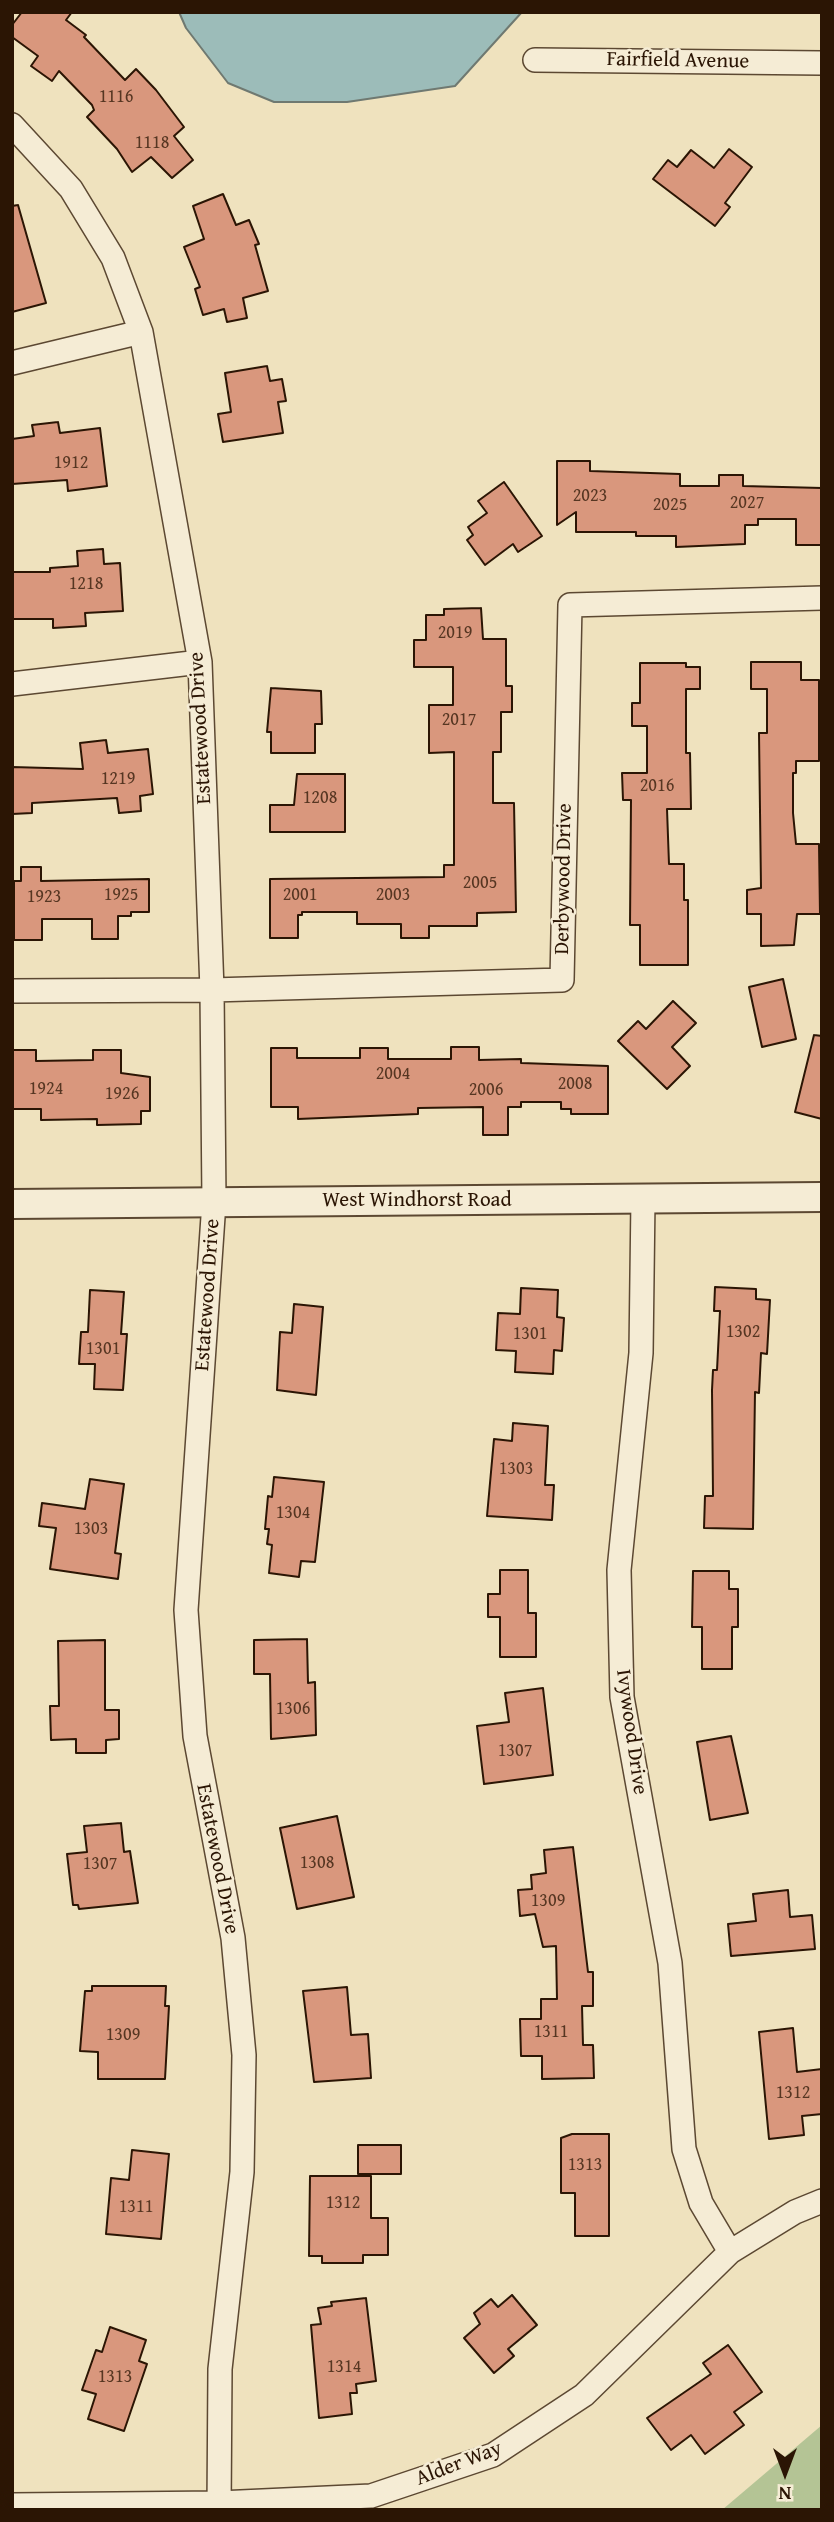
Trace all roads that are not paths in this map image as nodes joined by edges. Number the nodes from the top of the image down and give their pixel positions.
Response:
1 (534, 60) dead end
2 (822, 63) edge
3 (12, 125) edge
4 (141, 332) junction
5 (12, 363) edge
6 (822, 598) edge
7 (200, 662) junction
8 (12, 684) edge
9 (212, 990) junction
10 (12, 991) edge
11 (822, 1197) edge
12 (643, 1199) junction
13 (214, 1202) junction
14 (12, 1204) edge
15 (822, 2200) edge
16 (730, 2252) junction
17 (12, 2505) edge
18 (219, 2507) edge

1 - 2 street, Fairfield Avenue
3 - 4 street, Estatewood Drive
4 - 5 street
4 - 7 street, Estatewood Drive
6 - 9 street, Derbywood Drive
7 - 8 street
7 - 9 street, Estatewood Drive
9 - 10 street, Derbywood Drive
9 - 13 street, Estatewood Drive
11 - 12 street, West Windhorst Road
12 - 13 street, West Windhorst Road
12 - 16 street, Ivywood Drive
13 - 14 street, West Windhorst Road
13 - 18 street, Estatewood Drive
15 - 16 street, Alder Way
16 - 18 street, Alder Way
17 - 18 street, Alder Way

